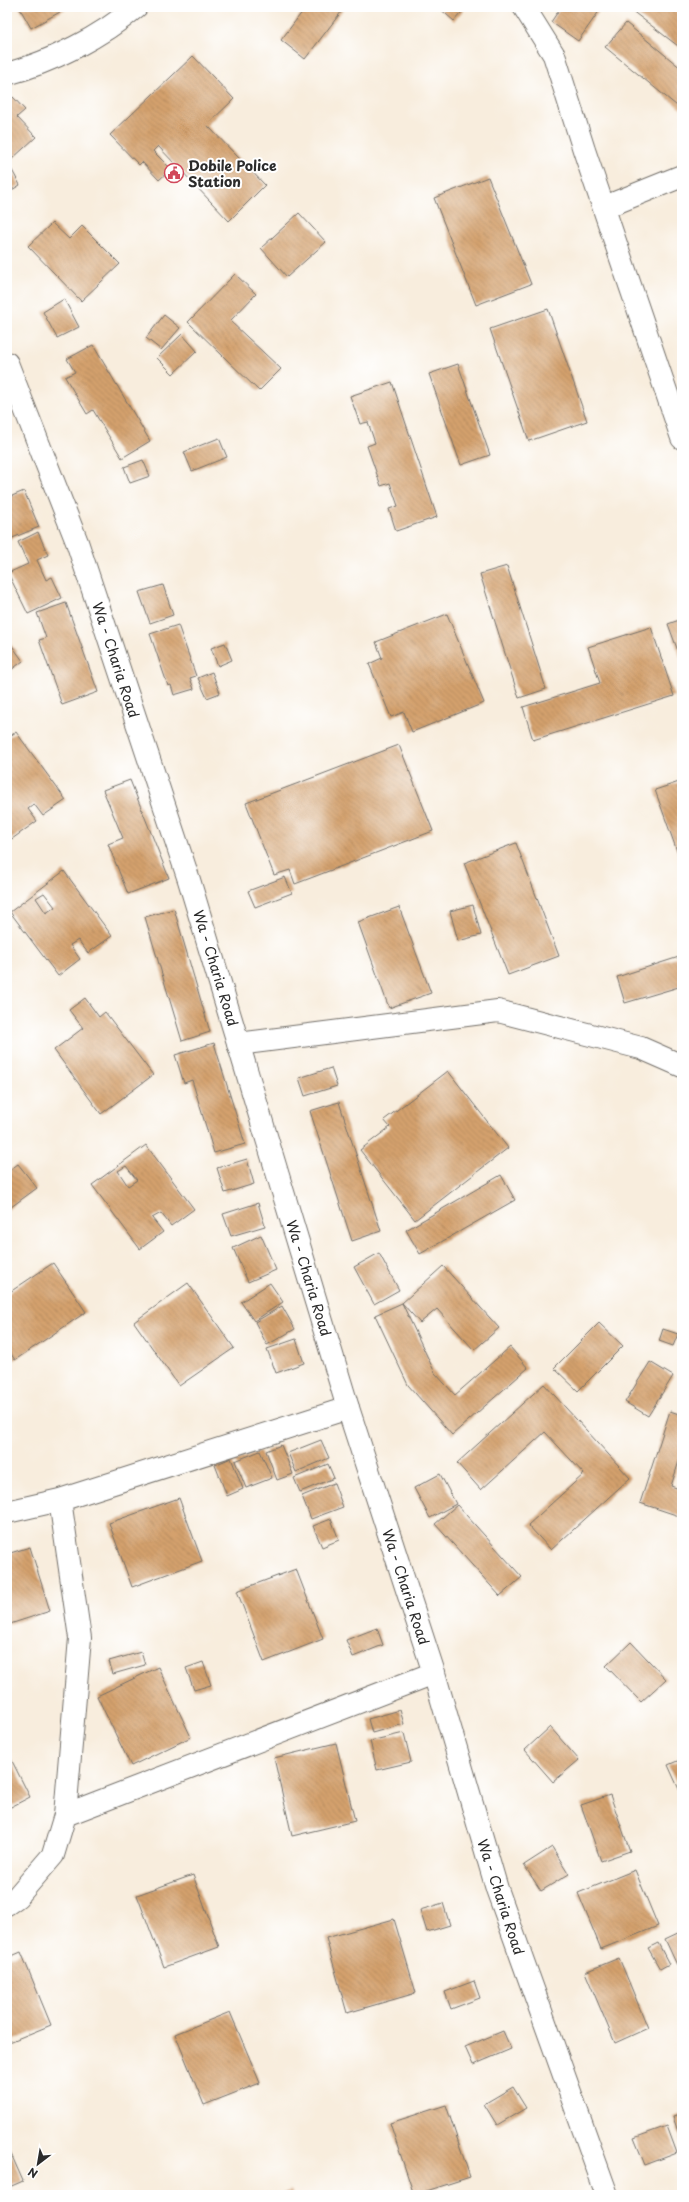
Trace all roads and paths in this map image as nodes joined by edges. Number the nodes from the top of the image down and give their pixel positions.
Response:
1 (136, 7) edge
2 (524, 7) edge
3 (7, 74) edge
4 (682, 176) edge
5 (605, 207) junction
6 (7, 363) edge
7 (682, 438) edge
8 (238, 1044) junction
9 (682, 1066) edge
10 (348, 1408) junction
11 (60, 1500) junction
12 (7, 1512) edge
13 (434, 1673) junction
14 (65, 1815) junction
15 (7, 1904) edge
16 (607, 2195) edge

1 - 3 street
2 - 5 street
4 - 5 street
5 - 7 street
6 - 8 street, Wa - Charia Road
8 - 9 street
8 - 10 street, Wa - Charia Road
10 - 11 street
10 - 13 street, Wa - Charia Road
11 - 12 street
11 - 14 street
13 - 14 street
13 - 16 street, Wa - Charia Road
14 - 15 street

